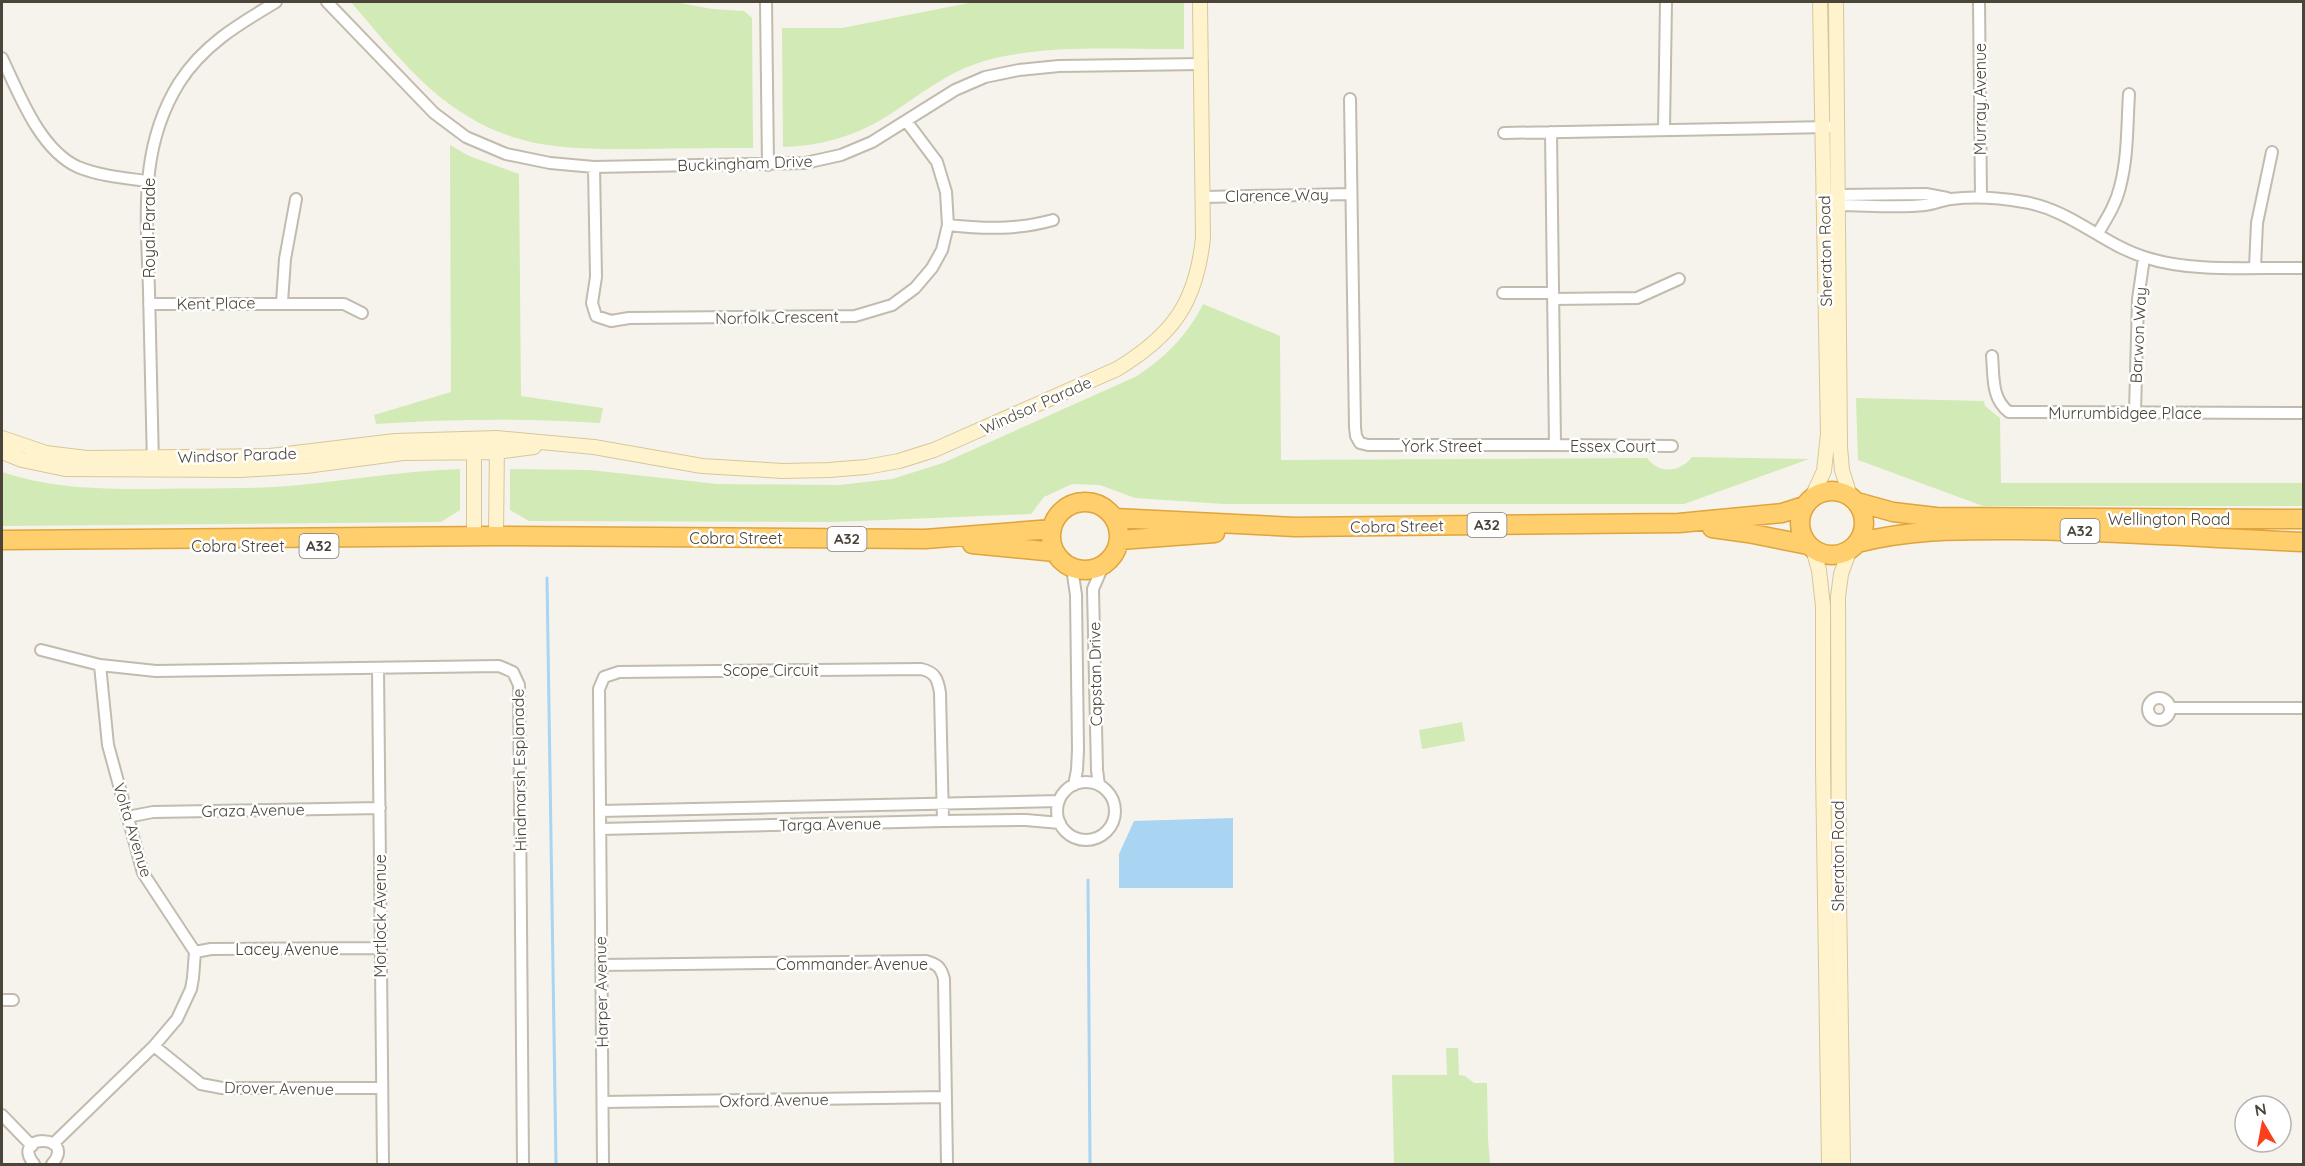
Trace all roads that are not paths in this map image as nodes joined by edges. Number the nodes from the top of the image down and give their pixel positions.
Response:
1 (276, 2) edge
2 (327, 2) edge
3 (766, 2) edge
4 (1200, 2) edge
5 (1665, 2) edge
6 (1820, 2) edge
7 (1836, 2) edge
8 (1979, 2) edge
9 (2, 58) edge
10 (1202, 64) junction
11 (2129, 94) dead end
12 (1350, 99) dead end
13 (907, 122) junction
14 (1837, 127) junction
15 (1822, 128) junction
16 (1664, 129) junction
17 (1551, 132) junction
18 (1504, 133) dead end
19 (2272, 152) dead end
20 (768, 165) junction
21 (594, 167) junction
22 (147, 181) junction
23 (1350, 194) junction
24 (1204, 197) junction
25 (1981, 197) junction
26 (296, 199) dead end
27 (1838, 200) junction
28 (1824, 201) junction
29 (1053, 220) dead end
30 (948, 225) junction
31 (2098, 233) junction
32 (2145, 258) junction
33 (2255, 267) junction
34 (2304, 268) edge
35 (1679, 279) dead end
36 (1503, 293) dead end
37 (1553, 296) junction
38 (282, 302) junction
39 (149, 304) junction
40 (362, 313) dead end
41 (1992, 356) dead end
42 (2135, 412) junction
43 (2304, 413) edge
44 (2, 438) edge
45 (474, 438) junction
46 (497, 445) junction
47 (1555, 445) junction
48 (1672, 446) dead end
49 (2, 452) edge
50 (474, 452) junction
51 (153, 464) junction
52 (1853, 499) junction
53 (1808, 502) junction
54 (1115, 518) junction
55 (2304, 519) edge
56 (1679, 524) junction
57 (1295, 527) junction
58 (1052, 529) junction
59 (496, 536) junction
60 (474, 537) junction
61 (926, 539) junction
62 (2, 540) edge
63 (1120, 540) junction
64 (2304, 542) edge
65 (1853, 546) junction
66 (1810, 547) junction
67 (2, 549) edge
68 (1054, 552) junction
69 (1103, 566) junction
70 (1072, 568) junction
71 (41, 650) dead end
72 (100, 665) junction
73 (378, 668) junction
74 (2170, 708) dead end
75 (2304, 708) edge
76 (1831, 713) junction
77 (1074, 785) junction
78 (1099, 785) junction
79 (1059, 801) junction
80 (942, 802) junction
81 (380, 808) junction
82 (127, 817) junction
83 (600, 820) junction
84 (943, 821) junction
85 (1060, 823) junction
86 (380, 948) junction
87 (195, 952) junction
88 (601, 965) junction
89 (154, 1046) junction
90 (381, 1089) junction
91 (946, 1097) junction
92 (603, 1102) junction
93 (2, 1115) edge
94 (53, 1144) junction
95 (32, 1146) junction
96 (34, 1164) edge
97 (53, 1164) edge
98 (383, 1164) edge
99 (523, 1164) edge
100 (603, 1164) edge
101 (947, 1164) edge
102 (1829, 1164) edge
103 (1843, 1164) edge

1 - 22 street, Royal Parade
2 - 21 street, Buckingham Drive
3 - 20 street
4 - 10 street, Windsor Parade
5 - 16 street
6 - 15 street, Sheraton Road
7 - 14 street, Sheraton Road
8 - 25 street, Murray Avenue
9 - 22 street
10 - 13 street, Buckingham Drive
10 - 24 street, Windsor Parade
11 - 31 street
12 - 23 street, York Street
13 - 20 street, Buckingham Drive
13 - 30 street, Norfolk Crescent
14 - 15 street
14 - 27 street, Sheraton Road
15 - 16 street
15 - 28 street, Sheraton Road
16 - 17 street
17 - 18 street
17 - 37 street
19 - 33 street
20 - 21 street, Buckingham Drive
21 - 30 street, Norfolk Crescent
22 - 39 street, Royal Parade
23 - 24 street, Clarence Way
23 - 47 street, York Street
24 - 46 street, Windsor Parade
25 - 27 street
25 - 31 street
26 - 38 street
27 - 28 street
27 - 52 street, Sheraton Road
28 - 53 street, Sheraton Road
29 - 30 street
31 - 32 street
32 - 33 street
32 - 42 street, Barwon Way
33 - 34 street
35 - 37 street
36 - 37 street
37 - 47 street
38 - 39 street, Kent Place
38 - 40 street, Kent Place
39 - 51 street, Royal Parade
41 - 42 street, Murrumbidgee Place
42 - 43 street, Murrumbidgee Place
44 - 51 street, Windsor Parade
45 - 46 street, Windsor Parade
45 - 50 street
45 - 51 street, Windsor Parade
46 - 50 street, Windsor Parade
46 - 59 street
47 - 48 street, Essex Court
49 - 51 street, Windsor Parade
50 - 51 street, Windsor Parade
50 - 60 street
52 - 53 highway, A32
52 - 55 highway, Wellington Road / A32
52 - 65 highway
53 - 56 highway, Cobra Street / A32
53 - 66 highway
54 - 57 highway, Cobra Street / A32
54 - 58 highway, A32
54 - 63 highway
56 - 57 highway, Cobra Street / A32
56 - 66 highway, Cobra Street / A32
57 - 63 highway, Cobra Street / A32
58 - 61 highway, Cobra Street / A32
58 - 68 highway
59 - 60 highway, Cobra Street / A32
59 - 61 highway, Cobra Street / A32
60 - 62 highway, Cobra Street / A32
60 - 67 highway, Cobra Street / A32
61 - 68 highway, Cobra Street / A32
63 - 69 highway
64 - 65 highway, Wellington Road / A32
65 - 66 highway, A32
65 - 76 street, Sheraton Road
66 - 76 street, Sheraton Road
68 - 70 highway
69 - 70 highway
69 - 78 street, Capstan Drive
70 - 77 street, Capstan Drive
71 - 72 street, Hindmarsh Esplanade
72 - 73 street, Hindmarsh Esplanade
72 - 82 street, Volta Avenue
73 - 81 street, Mortlock Avenue
73 - 99 street, Hindmarsh Esplanade
74 - 75 street
76 - 102 street, Sheraton Road
76 - 103 street, Sheraton Road
77 - 78 street
77 - 79 street
78 - 85 street
79 - 80 street, Targa Avenue
79 - 85 street
80 - 83 street, Targa Avenue
80 - 83 street, Scope Circuit
80 - 84 street, Scope Circuit
81 - 82 street, Graza Avenue
81 - 86 street, Mortlock Avenue
82 - 87 street, Volta Avenue
83 - 84 street, Targa Avenue
83 - 88 street, Harper Avenue
84 - 85 street, Targa Avenue
86 - 87 street, Lacey Avenue
86 - 90 street, Mortlock Avenue
87 - 89 street
88 - 91 street, Commander Avenue
88 - 92 street, Harper Avenue
89 - 90 street, Drover Avenue
89 - 94 street
90 - 98 street, Mortlock Avenue
91 - 92 street, Oxford Avenue
91 - 101 street, Commander Avenue
92 - 100 street, Harper Avenue
93 - 95 street
94 - 95 street
94 - 97 street
95 - 96 street

